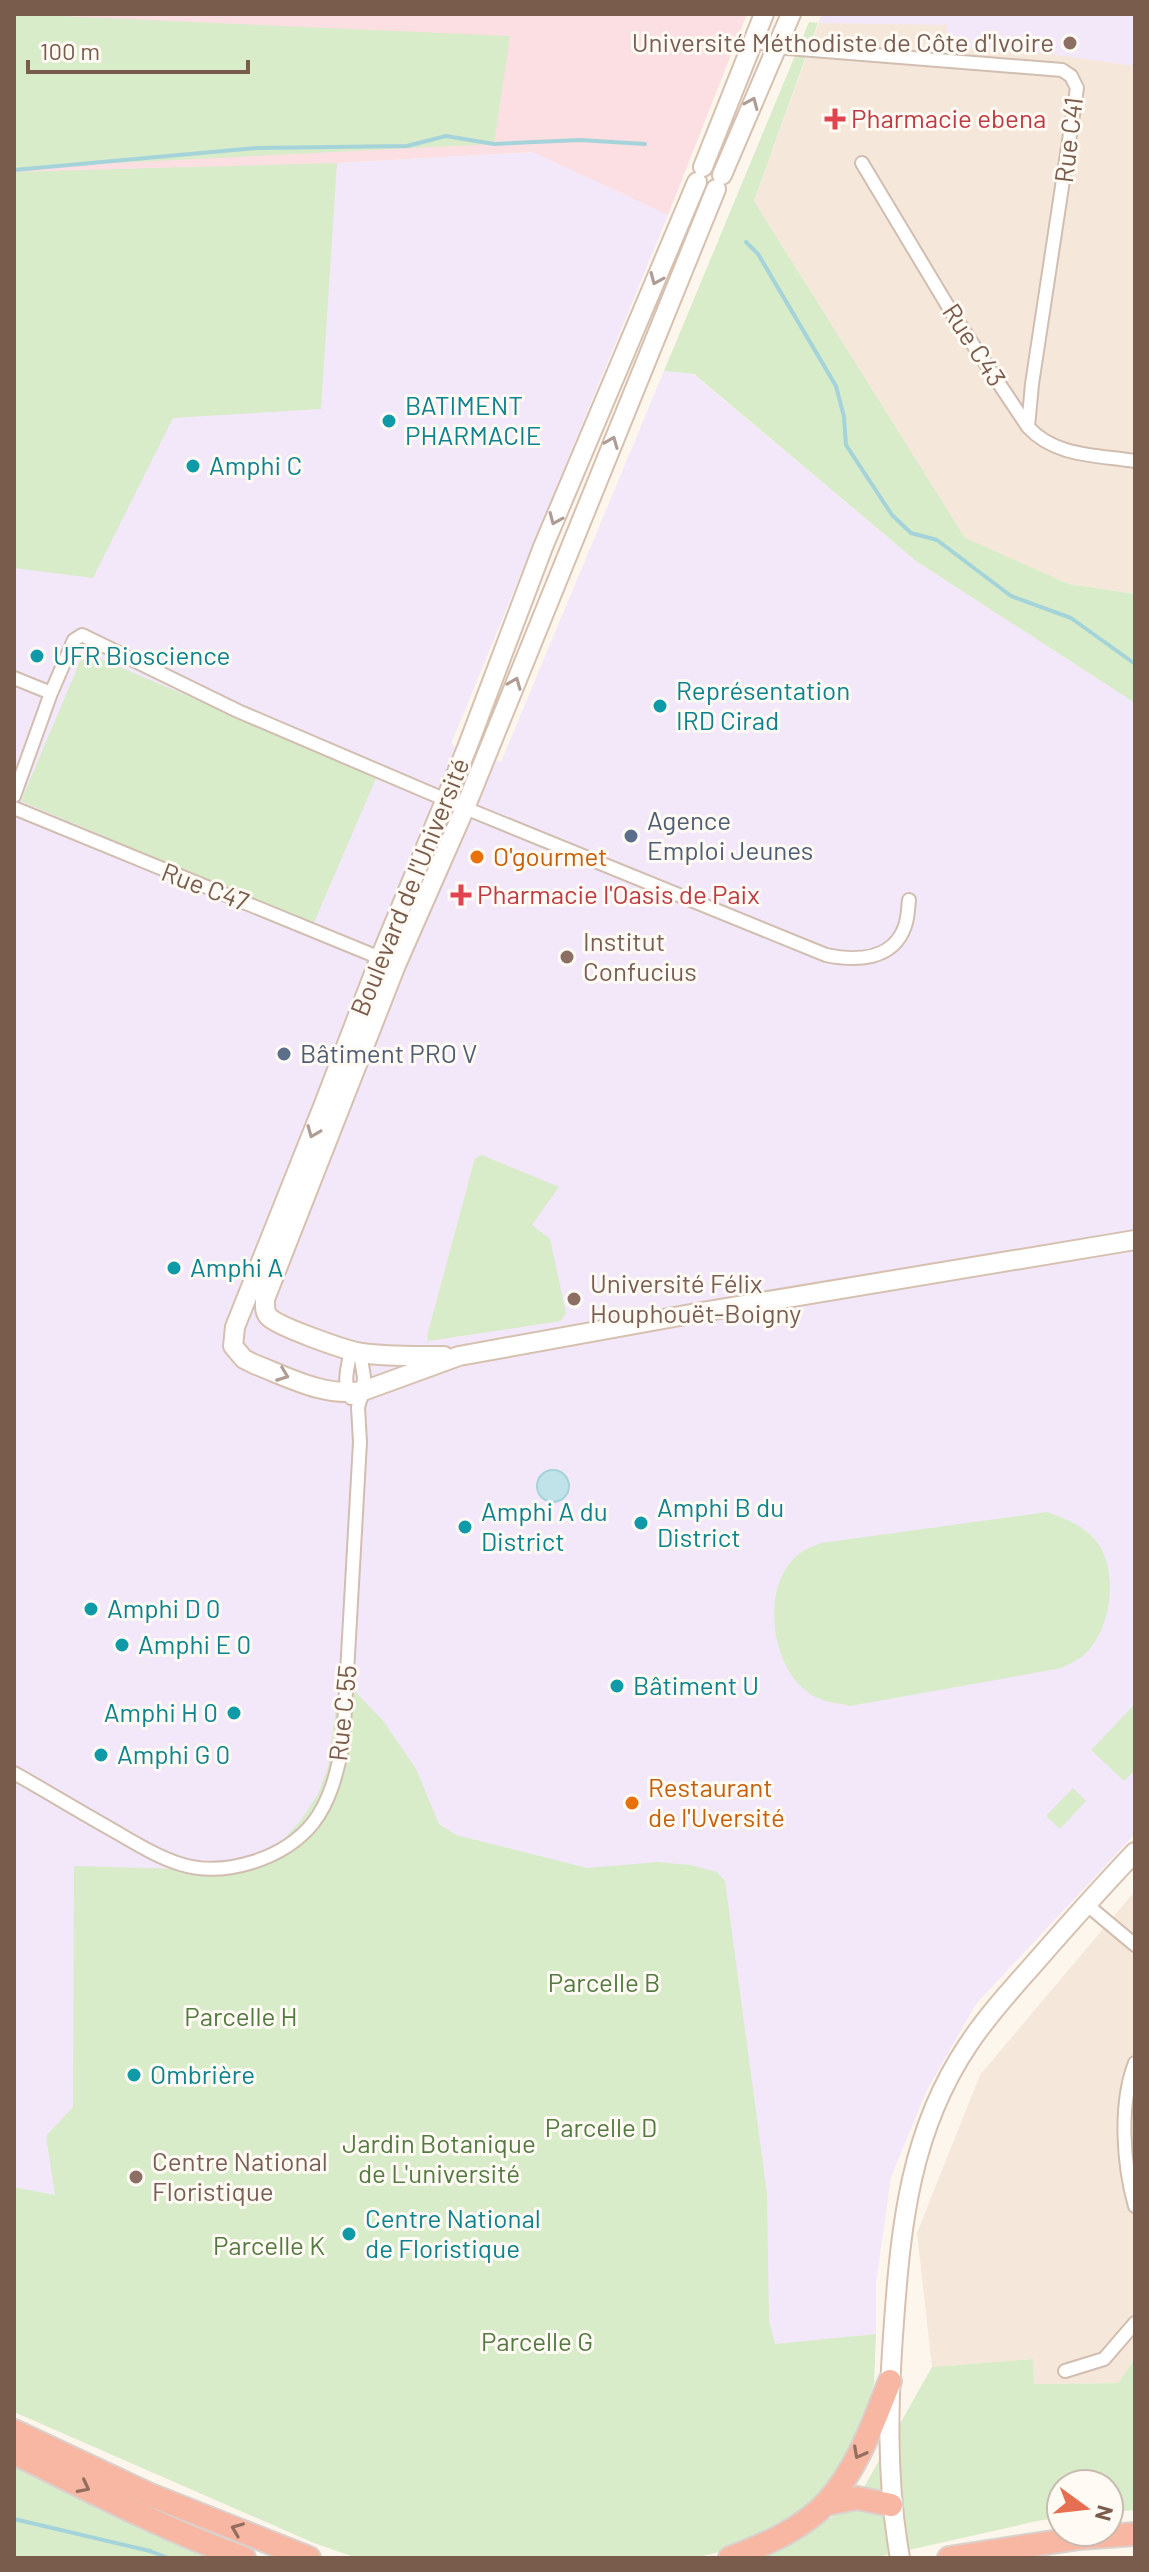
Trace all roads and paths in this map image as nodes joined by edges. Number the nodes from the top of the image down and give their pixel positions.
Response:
1 (764, 14) edge
2 (791, 14) edge
3 (754, 40) junction
4 (775, 47) junction
5 (862, 163) dead end
6 (703, 168) junction
7 (722, 175) junction
8 (671, 243) junction
9 (691, 250) junction
10 (1028, 427) junction
11 (1135, 461) edge
12 (14, 678) edge
13 (51, 693) junction
14 (467, 748) junction
15 (486, 755) junction
16 (14, 796) edge
17 (445, 799) junction
18 (14, 808) edge
19 (465, 808) junction
20 (909, 900) dead end
21 (388, 962) junction
22 (332, 1107) junction
23 (1135, 1240) edge
24 (356, 1352) junction
25 (459, 1356) junction
26 (356, 1397) junction
27 (14, 1773) edge
28 (1135, 1852) edge
29 (1086, 1904) junction
30 (1135, 1945) edge
31 (1135, 2063) edge
32 (1135, 2206) edge
33 (1135, 2323) edge
34 (1065, 2371) dead end
35 (890, 2381) junction
36 (14, 2431) edge
37 (14, 2453) edge
38 (826, 2504) junction
39 (891, 2505) junction
40 (1135, 2534) edge
41 (900, 2556) edge
42 (244, 2558) edge
43 (309, 2558) edge
44 (730, 2558) edge
45 (949, 2558) edge

1 - 3 street, Boulevard de l'Université
2 - 4 street, Boulevard de l'Université
3 - 4 street, Rue C41
3 - 6 street, Boulevard de l'Université
7 -> 4 street, Boulevard de l'Université
4 - 10 street, Rue C41
5 - 10 street, Rue C43
6 - 7 street
6 - 8 street, Boulevard de l'Université
7 - 9 street, Boulevard de l'Université
8 - 9 street
8 -> 14 street, Boulevard de l'Université
15 -> 9 street, Boulevard de l'Université
10 - 11 street, Rue C43
12 - 13 street
13 - 16 street
13 - 17 street
14 - 15 street
14 - 17 street, Boulevard de l'Université
15 - 19 street, Boulevard de l'Université
17 - 19 street
17 - 21 street, Boulevard de l'Université
18 - 21 street, Rue C47
19 - 20 street
19 - 21 street, Boulevard de l'Université
21 - 22 street, Boulevard de l'Université
22 - 24 street, Boulevard de l'Université
22 -> 26 street, Boulevard de l'Université
23 - 25 street
24 - 25 street, Boulevard de l'Université
24 - 26 street, Rue C 55
25 - 26 street
26 - 27 street, Rue C 55
28 - 29 street
29 - 30 street
29 - 35 street
31 - 32 street
33 - 34 street
35 -> 38 highway
35 - 39 street
43 -> 36 highway
37 -> 42 highway
38 - 39 highway
38 - 44 highway
39 - 41 street
40 - 45 highway

